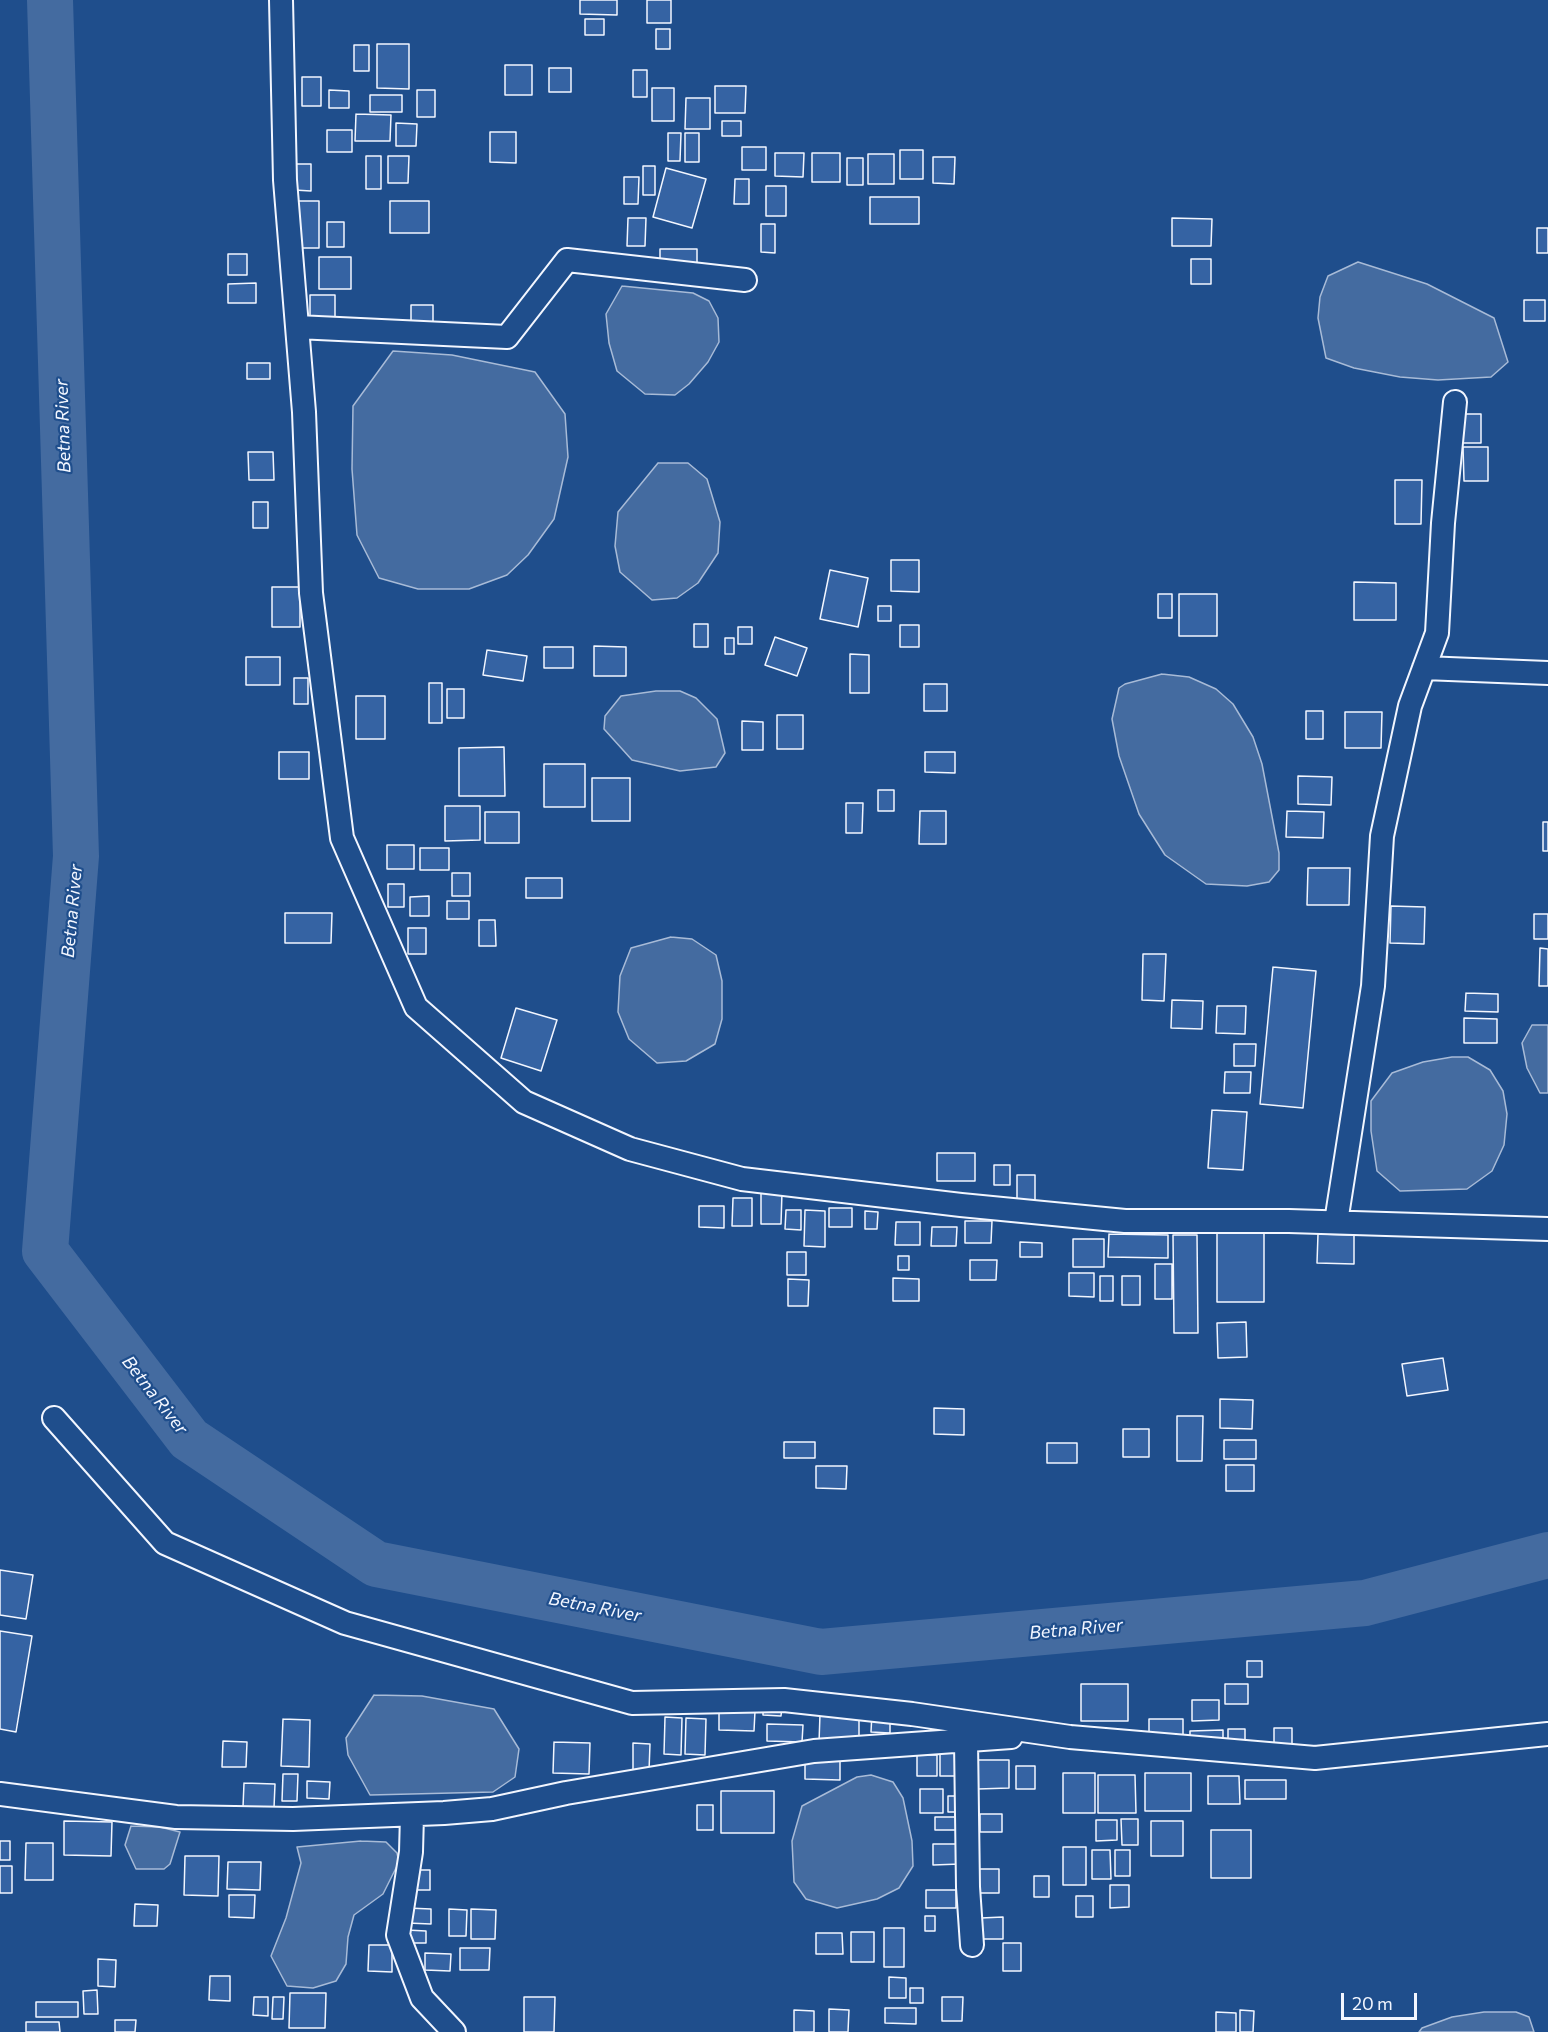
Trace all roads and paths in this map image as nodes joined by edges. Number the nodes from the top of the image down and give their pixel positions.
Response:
1 (281, 0) edge
2 (745, 280) dead end
3 (297, 327) junction
4 (1455, 402) dead end
5 (1424, 668) junction
6 (1548, 674) edge
7 (1335, 1222) junction
8 (1548, 1229) edge
9 (54, 1418) dead end
10 (1548, 1734) edge
11 (1070, 1737) junction
12 (966, 1741) junction
13 (0, 1794) edge
14 (412, 1815) junction
15 (972, 1945) dead end
16 (454, 2032) edge

1 - 3 street
2 - 3 street
3 - 7 street
4 - 5 street
5 - 6 street
5 - 7 street
7 - 8 street
9 - 11 street
10 - 11 street
11 - 12 street
12 - 14 street
12 - 15 street
13 - 14 street
14 - 16 street

